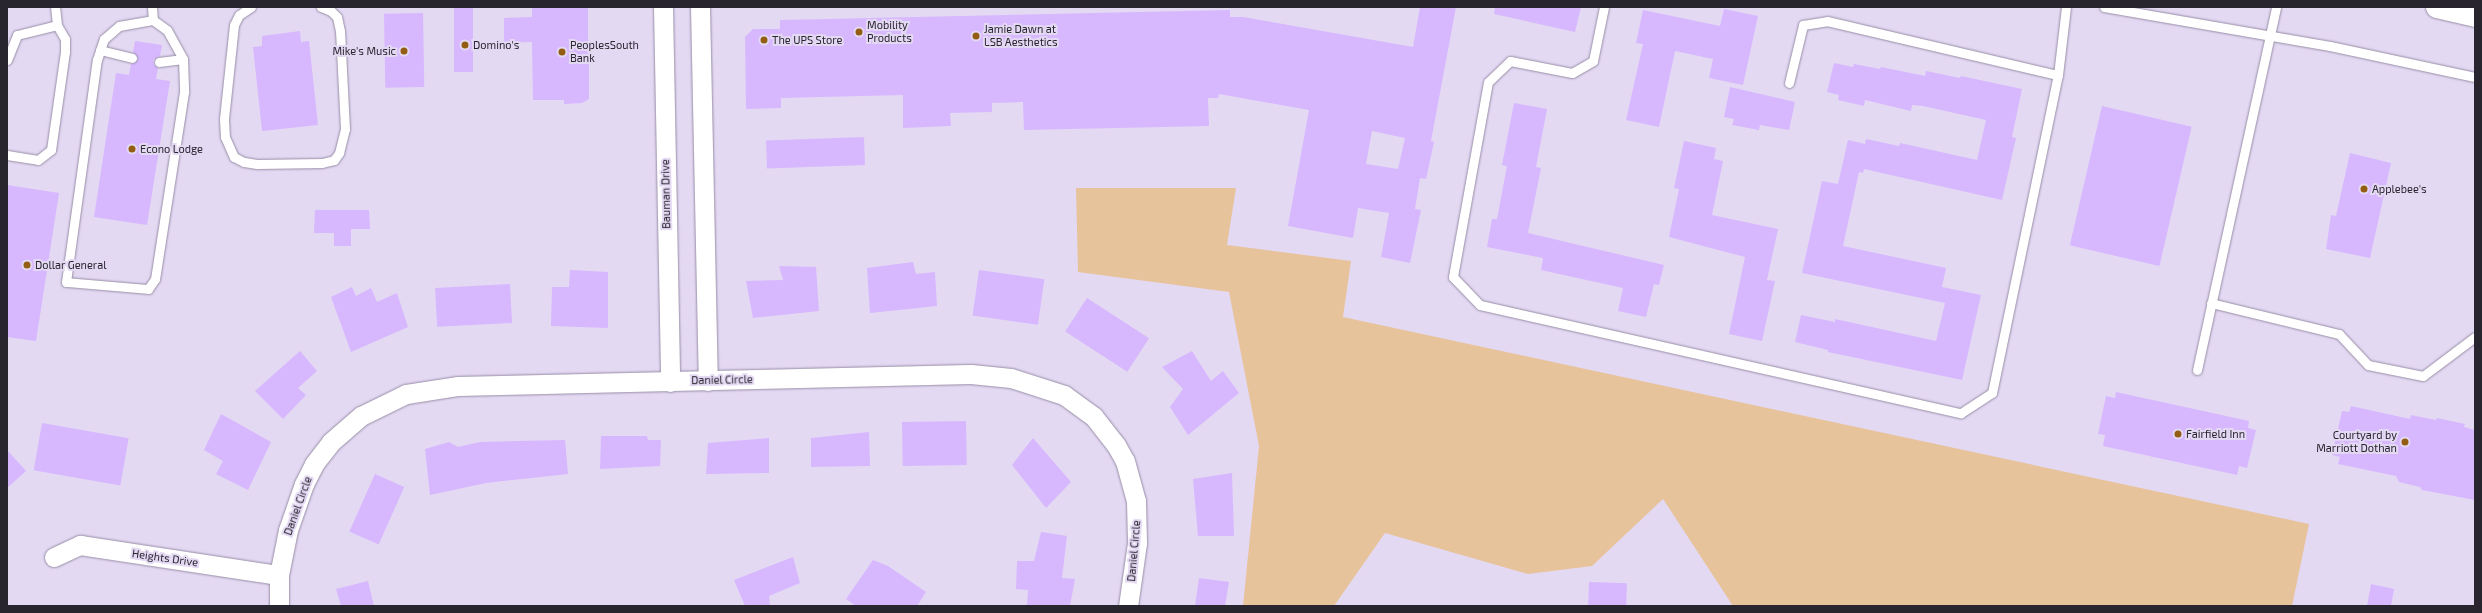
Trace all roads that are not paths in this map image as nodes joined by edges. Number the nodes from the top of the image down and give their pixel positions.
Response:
1 (55, 7) edge
2 (152, 7) edge
3 (251, 7) edge
4 (321, 7) edge
5 (663, 7) edge
6 (700, 7) edge
7 (1604, 7) edge
8 (2066, 7) edge
9 (2104, 7) edge
10 (2276, 7) edge
11 (2437, 7) edge
12 (2475, 16) edge
13 (153, 20) junction
14 (57, 25) junction
15 (2270, 35) junction
16 (100, 50) junction
17 (132, 58) dead end
18 (183, 59) junction
19 (7, 60) edge
20 (159, 62) dead end
21 (2058, 75) junction
22 (2475, 77) edge
23 (1789, 83) dead end
24 (7, 155) edge
25 (2211, 303) junction
26 (2475, 337) edge
27 (2197, 370) dead end
28 (708, 381) junction
29 (670, 382) junction
30 (54, 557) dead end
31 (279, 575) junction
32 (279, 606) edge
33 (1128, 606) edge

1 - 14 lane
2 - 13 lane
3 - 4 lane
5 - 29 street, Bauman Drive
6 - 28 street
7 - 21 lane
8 - 21 lane
9 - 15 lane
10 - 15 lane
11 - 12 highway
13 - 16 lane
13 - 18 lane
14 - 19 lane
14 - 24 lane
15 - 22 lane
15 - 25 lane
16 - 17 lane
16 - 18 lane
18 - 20 lane
21 - 23 lane
25 - 26 lane
25 - 27 lane
28 - 29 street, Daniel Circle
28 - 33 street, Daniel Circle
29 - 31 street, Daniel Circle
30 - 31 street, Heights Drive
31 - 32 street, Daniel Circle

